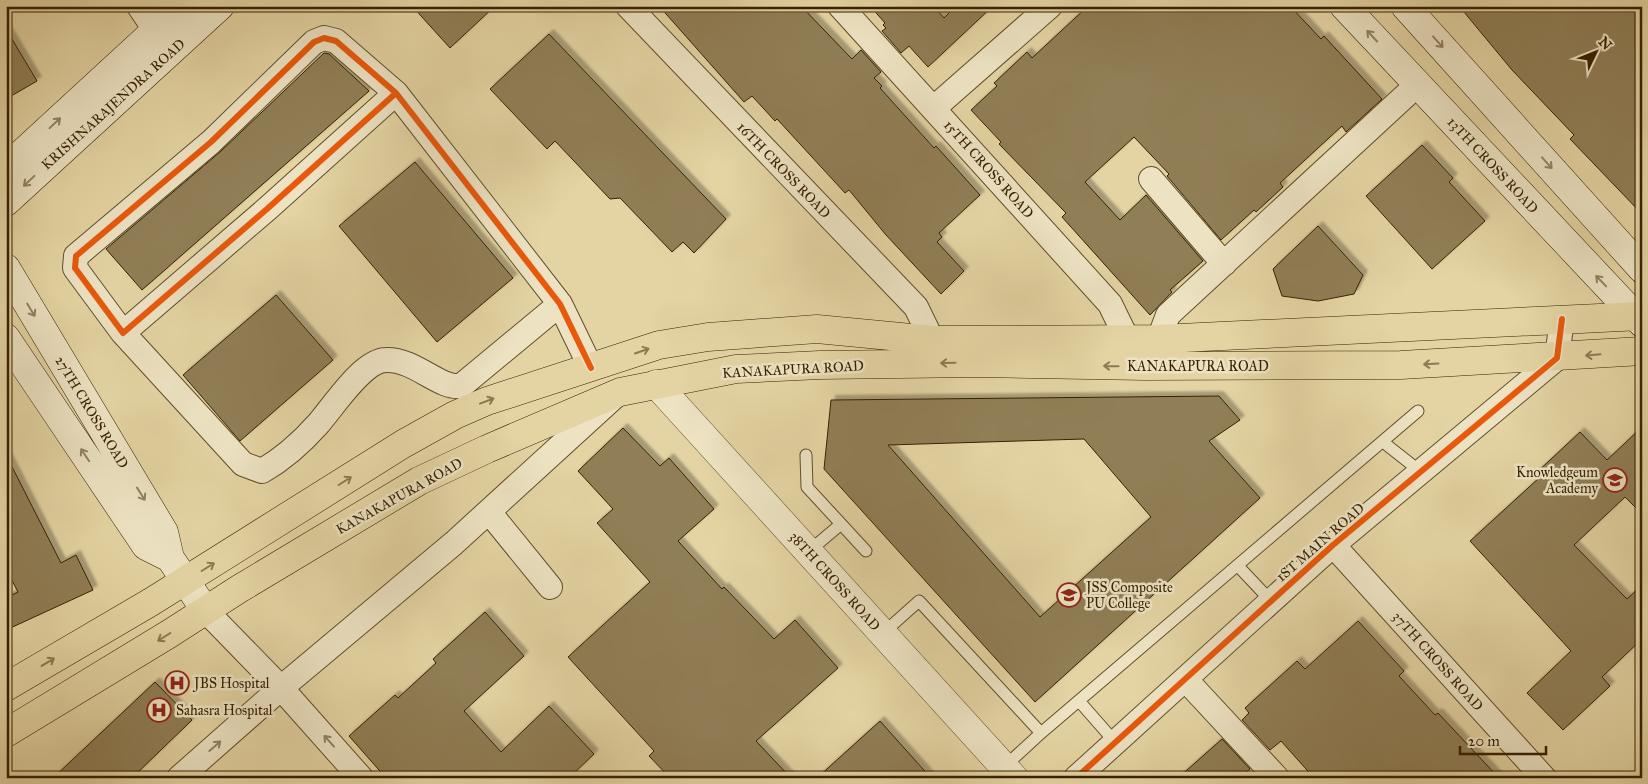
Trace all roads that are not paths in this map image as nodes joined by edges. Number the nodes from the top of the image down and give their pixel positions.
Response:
1 (139, 6) edge
2 (182, 6) edge
3 (220, 6) edge
4 (628, 6) edge
5 (840, 6) edge
6 (1050, 6) edge
7 (1344, 6) edge
8 (1405, 6) edge
9 (163, 41) junction
10 (1418, 84) junction
11 (396, 93) junction
12 (934, 108) junction
13 (6, 168) edge
14 (1151, 180) dead end
15 (6, 202) edge
16 (1224, 264) junction
17 (6, 268) edge
18 (1642, 269) edge
19 (560, 304) junction
20 (1639, 318) edge
21 (1562, 319) junction
22 (123, 333) junction
23 (6, 338) edge
24 (1127, 339) junction
25 (1159, 339) junction
26 (932, 340) junction
27 (1642, 351) edge
28 (1556, 358) junction
29 (591, 368) junction
30 (656, 384) junction
31 (620, 392) junction
32 (1418, 411) dead end
33 (1383, 442) junction
34 (806, 455) dead end
35 (1421, 472) junction
36 (488, 512) junction
37 (841, 524) junction
38 (1333, 544) junction
39 (866, 551) dead end
40 (808, 552) junction
41 (170, 558) junction
42 (1238, 566) junction
43 (185, 581) junction
44 (550, 587) dead end
45 (1271, 601) junction
46 (205, 610) junction
47 (882, 634) junction
48 (1185, 678) junction
49 (6, 687) edge
50 (281, 688) junction
51 (1079, 701) junction
52 (6, 733) edge
53 (1041, 733) junction
54 (1115, 742) junction
55 (1009, 773) edge
56 (179, 778) edge
57 (361, 778) edge
58 (1076, 778) edge
59 (1276, 778) edge
60 (1544, 778) edge

1 - 9 street
2 - 9 main road, KRISHNARAJENDRA ROAD
3 - 9 main road, KRISHNARAJENDRA ROAD
4 - 26 street, 16TH CROSS ROAD
5 - 12 street, 15TH CROSS ROAD
6 - 12 street
10 -> 7 main road, 13TH CROSS ROAD
8 -> 18 main road
13 -> 9 main road, KRISHNARAJENDRA ROAD
9 -> 15 main road, KRISHNARAJENDRA ROAD
10 - 16 street
20 -> 10 main road, 13TH CROSS ROAD
11 - 19 street
11 - 22 street
11 - 22 street
12 - 24 street, 15TH CROSS ROAD
14 - 16 street
16 - 25 street
17 -> 41 main road, 27TH CROSS ROAD
19 - 22 street
19 - 29 street
20 - 21 main road, KANAKAPURA ROAD
21 - 25 main road, KANAKAPURA ROAD
21 - 28 street
41 -> 23 main road, 27TH CROSS ROAD
24 - 25 main road, KANAKAPURA ROAD
24 - 26 main road, KANAKAPURA ROAD
29 -> 26 main road, KANAKAPURA ROAD
27 -> 28 main road, KANAKAPURA ROAD
28 -> 30 main road, KANAKAPURA ROAD
28 - 35 street, 1ST MAIN ROAD
43 -> 29 main road, KANAKAPURA ROAD
30 - 31 main road, KANAKAPURA ROAD
30 - 40 main road, 38TH CROSS ROAD
31 - 36 street
31 - 46 main road, KANAKAPURA ROAD
32 - 33 lane
33 - 35 lane
33 - 42 lane
34 - 37 lane
35 - 38 street, 1ST MAIN ROAD
36 - 44 street
36 - 50 street
37 - 39 lane
37 - 40 lane
38 - 45 street, 1ST MAIN ROAD
38 - 60 street, 37TH CROSS ROAD
40 - 47 main road, 38TH CROSS ROAD
41 - 43 main road, 27TH CROSS ROAD
42 - 45 lane
42 - 51 lane
43 - 46 main road, 27TH CROSS ROAD
49 -> 43 main road, KANAKAPURA ROAD
45 - 48 street, 1ST MAIN ROAD
46 - 50 street
46 -> 52 main road, KANAKAPURA ROAD
47 - 53 lane
47 - 55 main road, 38TH CROSS ROAD
48 - 54 street, 1ST MAIN ROAD
48 - 59 street
56 -> 50 street
57 -> 50 street
51 - 53 lane
51 - 54 lane
53 - 55 lane
54 - 58 street, 1ST MAIN ROAD

